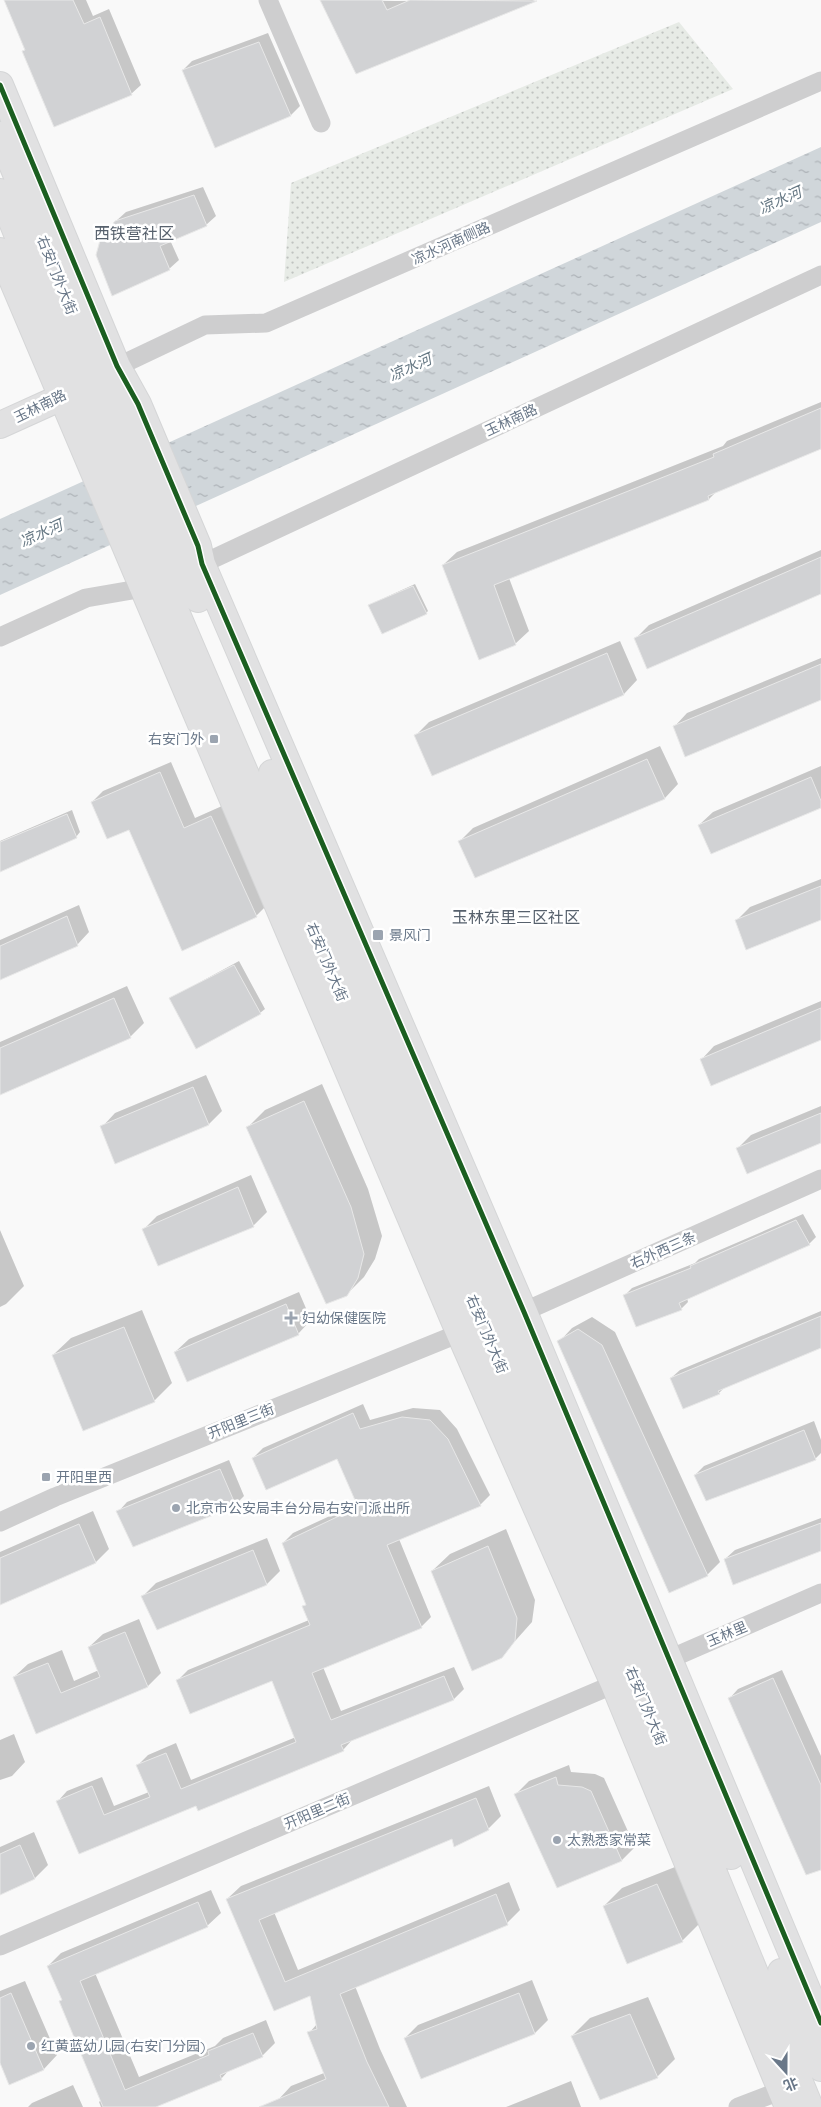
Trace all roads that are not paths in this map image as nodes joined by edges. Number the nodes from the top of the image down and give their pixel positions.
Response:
1 (268, 0) edge
2 (821, 81) edge
3 (0, 85) edge
4 (321, 123) dead end
5 (0, 135) edge
6 (0, 192) edge
7 (0, 251) edge
8 (821, 275) edge
9 (89, 381) junction
10 (107, 418) junction
11 (0, 425) edge
12 (169, 565) junction
13 (0, 637) edge
14 (821, 1179) edge
15 (504, 1319) junction
16 (459, 1332) junction
17 (0, 1522) edge
18 (821, 1593) edge
19 (642, 1672) junction
20 (0, 1946) edge
21 (821, 2022) edge
22 (821, 2068) edge
23 (795, 2097) edge
24 (738, 2107) edge

1 - 4 street
2 - 9 street, 凉水河南侧路
3 - 9 street
5 - 9 street, 右安门外大街
6 - 9 street, 右安门外大街
7 - 9 street
8 - 12 street, 玉林南路
9 - 10 street, 右安门外大街
9 - 10 street
9 - 11 street, 玉林南路
10 - 12 street
10 - 12 street
12 - 13 street, 玉林南路
12 - 15 street, 右安门外大街
12 - 15 street
12 - 16 street
14 - 15 street, 右外西三条
15 - 16 street, 开阳里三街
15 - 19 street
15 - 19 street, 右安门外大街
16 - 17 street, 开阳里三街
16 - 19 street
18 - 19 street, 玉林里
19 - 20 street, 开阳里二街
19 - 21 street
19 - 22 street, 右安门外大街
19 - 23 street
23 - 24 street

